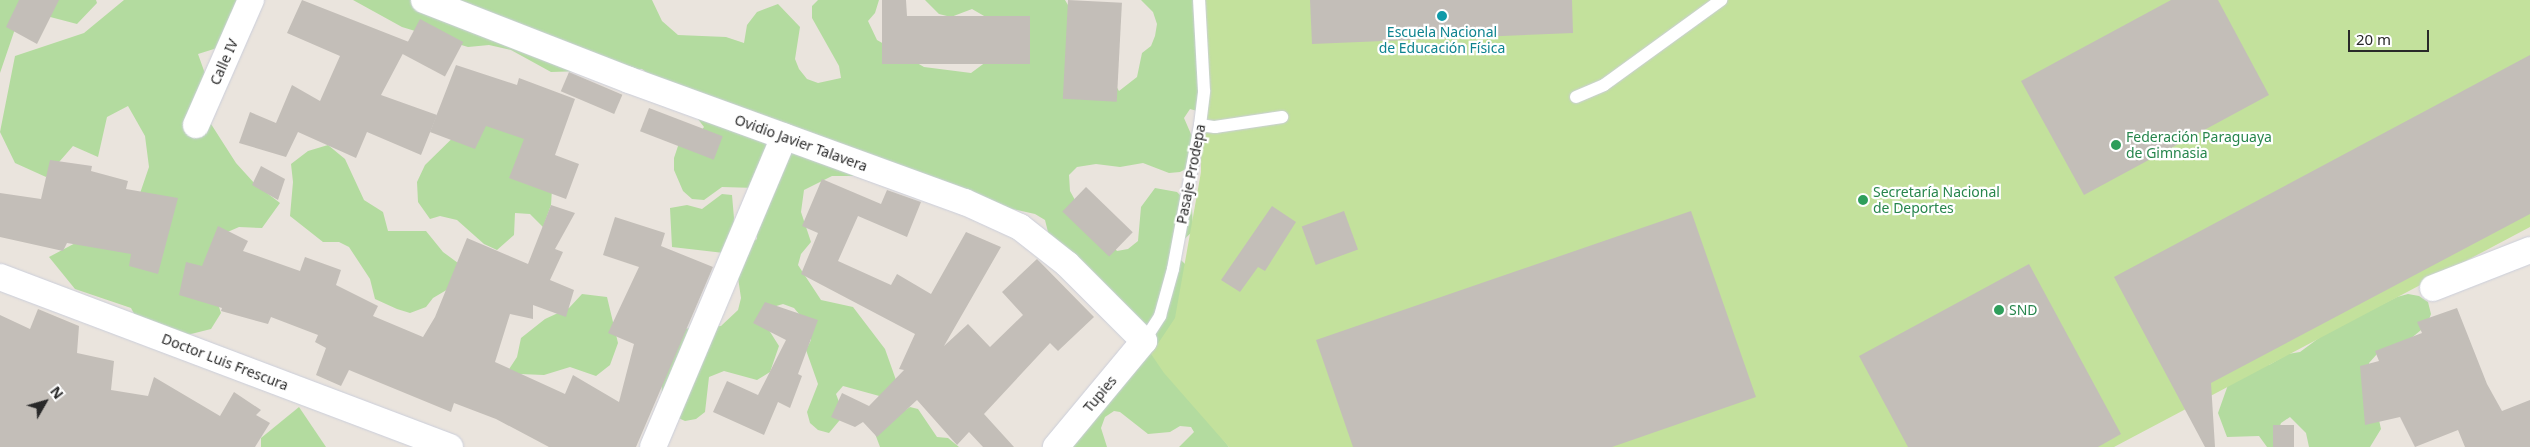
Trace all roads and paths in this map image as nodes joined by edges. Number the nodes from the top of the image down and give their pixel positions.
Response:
1 (251, 0) edge
2 (424, 0) edge
3 (1199, 0) edge
4 (1721, 0) edge
5 (1576, 97) dead end
6 (1282, 117) dead end
7 (196, 125) dead end
8 (1200, 125) junction
9 (784, 137) junction
10 (2530, 250) edge
11 (0, 277) edge
12 (2433, 288) dead end
13 (1144, 341) junction
14 (450, 447) edge
15 (653, 447) edge
16 (1056, 447) edge

1 - 7 street, Calle IV
2 - 9 street, Ovidio Javier Talavera
3 - 8 lane, Pasaje Prodepa
4 - 5 lane
6 - 8 lane
8 - 13 lane, Pasaje Prodepa
9 - 13 street, Ovidio Javier Talavera
9 - 15 street
10 - 12 street
11 - 14 street, Doctor Luis Frescura
13 - 16 street, Tupies

